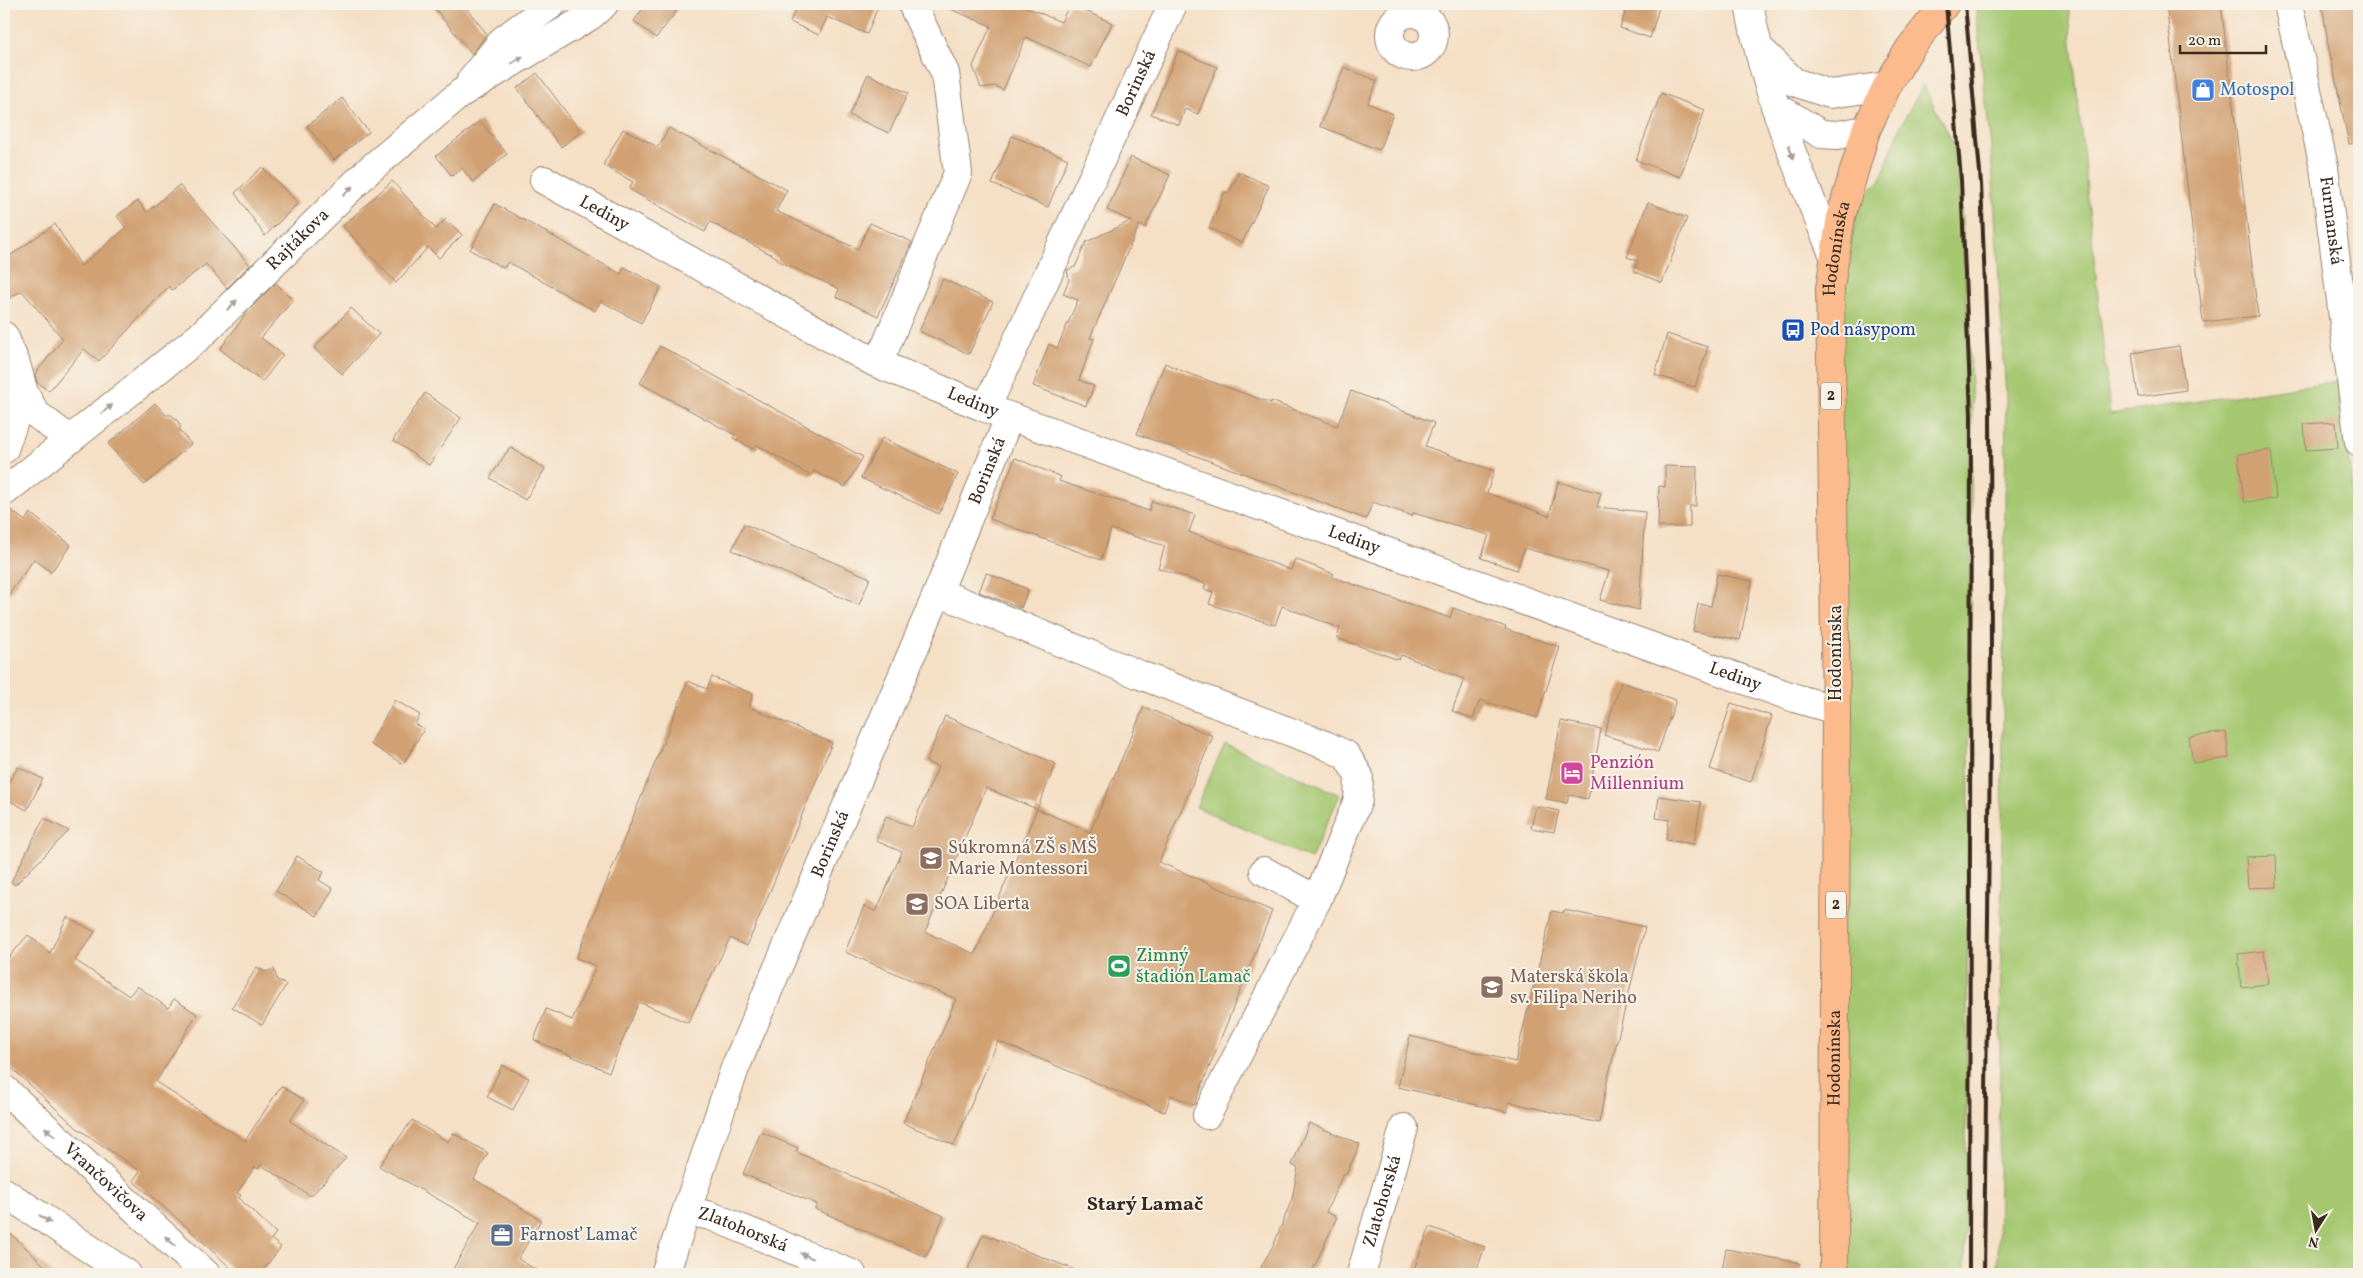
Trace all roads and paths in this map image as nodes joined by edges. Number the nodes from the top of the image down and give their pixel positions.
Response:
1 (552, 4) edge
2 (604, 4) edge
3 (912, 4) edge
4 (1174, 4) edge
5 (1749, 4) edge
6 (1945, 4) edge
7 (2288, 4) edge
8 (1759, 48) junction
9 (1887, 86) junction
10 (461, 93) junction
11 (1830, 94) junction
12 (1775, 106) junction
13 (1866, 130) junction
14 (544, 180) dead end
15 (1834, 256) junction
16 (4, 336) edge
17 (874, 362) junction
18 (24, 393) junction
19 (997, 413) junction
20 (69, 440) junction
21 (2359, 442) edge
22 (4, 449) edge
23 (4, 492) edge
24 (938, 592) junction
25 (1836, 710) junction
26 (1264, 871) dead end
27 (1317, 900) junction
28 (4, 1089) edge
29 (1207, 1116) dead end
30 (1404, 1128) dead end
31 (4, 1192) edge
32 (687, 1211) junction
33 (127, 1274) edge
34 (206, 1274) edge
35 (665, 1274) edge
36 (852, 1274) edge
37 (1361, 1274) edge
38 (1834, 1274) edge

1 - 10 street
10 -> 2 street, Rajtákova
3 - 17 street
4 - 19 street, Borinská
5 - 8 street
6 - 9 main road, Hodonínska / 2
7 - 21 street, Furmanská
8 - 11 street
8 - 12 street
9 - 11 street
9 - 13 main road, Hodonínska / 2
20 -> 10 street, Rajtákova
11 - 13 street
12 - 13 street
12 -> 15 street
13 - 15 main road, Hodonínska / 2
14 - 17 street, Lediny
15 - 25 main road, Hodonínska / 2
16 - 18 street
17 - 19 street, Lediny
18 - 20 street
18 - 22 street
19 - 24 street, Borinská
19 - 25 street, Lediny
20 - 23 street, Rajtákova
24 - 27 street
24 - 32 street, Borinská
25 - 38 main road, Hodonínska / 2
26 - 27 street
27 - 29 street
34 -> 28 street, Vrančovičova
30 - 37 street, Zlatohorská
31 -> 33 street
32 - 35 street, Borinská
36 -> 32 street, Zlatohorská

